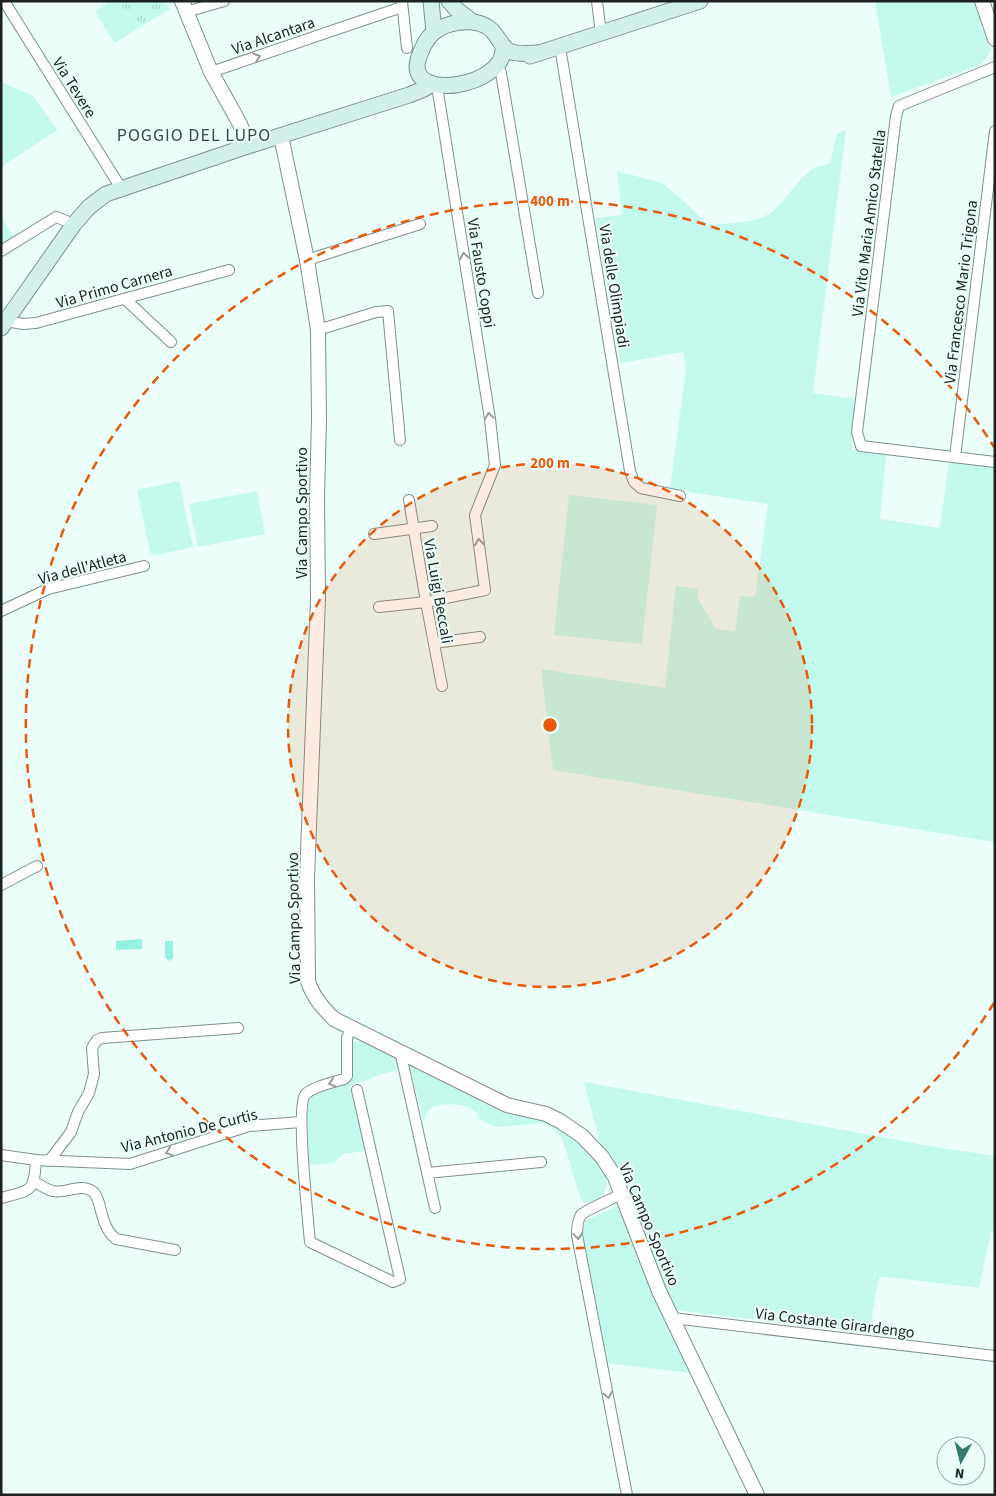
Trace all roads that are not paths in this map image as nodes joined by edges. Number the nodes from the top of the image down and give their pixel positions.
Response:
1 (4, 1) edge
2 (224, 1) edge
3 (431, 1) edge
4 (449, 1) edge
5 (597, 1) edge
6 (699, 1) edge
7 (982, 1) edge
8 (402, 4) edge
9 (184, 7) edge
10 (470, 20) junction
11 (434, 32) junction
12 (601, 34) junction
13 (995, 39) edge
14 (560, 47) junction
15 (407, 48) dead end
16 (501, 56) junction
17 (995, 67) edge
18 (211, 72) junction
19 (419, 73) junction
20 (434, 85) junction
21 (409, 95) junction
22 (995, 131) edge
23 (281, 136) junction
24 (248, 146) junction
25 (121, 188) junction
26 (74, 224) junction
27 (420, 224) dead end
28 (1, 251) edge
29 (307, 260) junction
30 (230, 270) dead end
31 (538, 293) dead end
32 (125, 299) junction
33 (4, 325) edge
34 (318, 330) junction
35 (171, 342) dead end
36 (400, 440) dead end
37 (955, 457) junction
38 (995, 462) edge
39 (680, 496) dead end
40 (409, 500) dead end
41 (432, 526) dead end
42 (413, 528) junction
43 (374, 534) dead end
44 (144, 566) dead end
45 (426, 602) junction
46 (379, 607) dead end
47 (1, 611) edge
48 (480, 637) dead end
49 (434, 644) junction
50 (442, 686) dead end
51 (37, 866) dead end
52 (1, 885) edge
53 (238, 1028) dead end
54 (351, 1028) junction
55 (400, 1051) junction
56 (357, 1090) dead end
57 (301, 1122) junction
58 (1, 1155) edge
59 (36, 1160) junction
60 (49, 1160) junction
61 (541, 1162) dead end
62 (427, 1173) junction
63 (35, 1182) junction
64 (621, 1194) junction
65 (1, 1198) edge
66 (435, 1208) dead end
67 (175, 1250) dead end
68 (672, 1318) junction
69 (995, 1356) edge
70 (627, 1495) edge
71 (757, 1495) edge

1 - 25 street, Via Tevere
2 - 9 street
3 - 11 main road
4 - 10 main road
5 - 12 street
6 - 12 main road
7 - 13 street
8 - 15 street
18 -> 8 street, Via Alcantara
9 - 18 street
10 - 11 main road
10 - 16 main road
11 - 19 main road
12 - 14 main road
14 - 16 main road
14 - 39 street, Via delle Olimpiadi
16 - 20 main road
16 - 31 street
17 - 37 street, Via Vito Maria Amico Statella
18 - 24 street
19 - 20 main road
19 - 21 main road
20 - 21 main road
45 -> 20 street, Via Fausto Coppi
21 - 23 main road
22 - 37 street, Via Francesco Mario Trigona
23 - 24 main road
23 - 29 street, Via Campo Sportivo
24 - 25 main road
25 - 26 main road
26 - 28 street
26 - 33 main road
27 - 29 street
29 - 34 street, Via Campo Sportivo
30 - 32 street, Via Primo Carnera
32 - 33 street, Via Primo Carnera
32 - 35 street
34 - 36 street
34 - 54 street, Via Campo Sportivo
37 - 38 street
40 - 42 street, Via Luigi Beccali
41 - 42 street
42 - 43 street
42 - 45 street, Via Luigi Beccali
44 - 47 street, Via dell'Atleta
45 - 46 street
45 - 49 street, Via Luigi Beccali
48 - 49 street
49 - 50 street, Via Luigi Beccali
51 - 52 street
53 - 60 street
54 - 55 street, Via Campo Sportivo
54 -> 57 street
55 - 62 street
55 - 64 street, Via Campo Sportivo
56 - 57 street
57 -> 60 street, Via Antonio De Curtis
58 - 59 street, Via Antonio De Curtis
59 - 60 street, Via Antonio De Curtis
59 - 63 street
61 - 62 street
62 - 66 street
63 - 65 street
63 - 67 street
64 - 68 street, Via Campo Sportivo
64 -> 70 street
68 - 69 street, Via Costante Girardengo
68 - 71 street, Via Campo Sportivo

